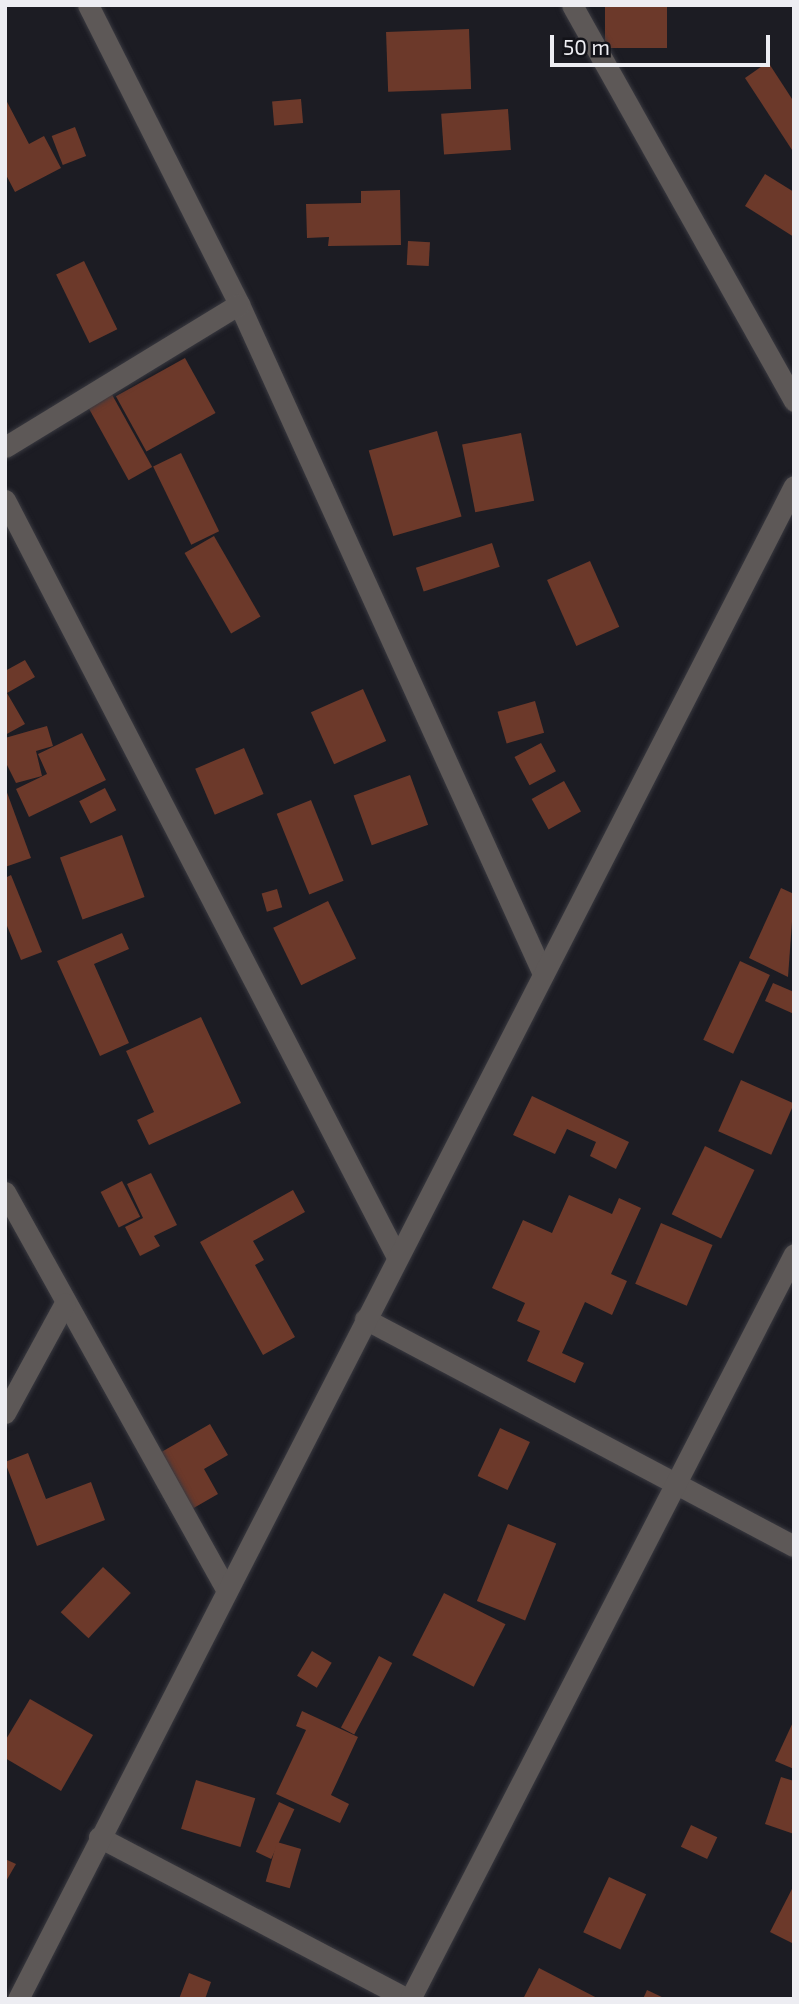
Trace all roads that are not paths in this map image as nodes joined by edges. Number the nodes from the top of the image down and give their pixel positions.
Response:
1 (88, 5) edge
2 (572, 5) edge
3 (239, 304) junction
4 (794, 401) edge
5 (5, 447) edge
6 (794, 486) edge
7 (5, 500) edge
8 (543, 974) junction
9 (5, 1192) edge
10 (794, 1254) edge
11 (397, 1256) junction
12 (65, 1303) junction
13 (365, 1319) junction
14 (5, 1413) edge
15 (676, 1483) junction
16 (794, 1546) edge
17 (226, 1589) junction
18 (99, 1837) junction
19 (18, 1999) edge
20 (409, 1999) edge

1 - 3 street
2 - 4 street
3 - 5 street
3 - 8 street
6 - 8 street
7 - 11 street
8 - 11 street
9 - 12 street
10 - 15 street
11 - 13 street
12 - 14 street
12 - 17 street
13 - 15 street
13 - 17 street
15 - 16 street
15 - 20 street
17 - 18 street
18 - 19 street
18 - 20 street

